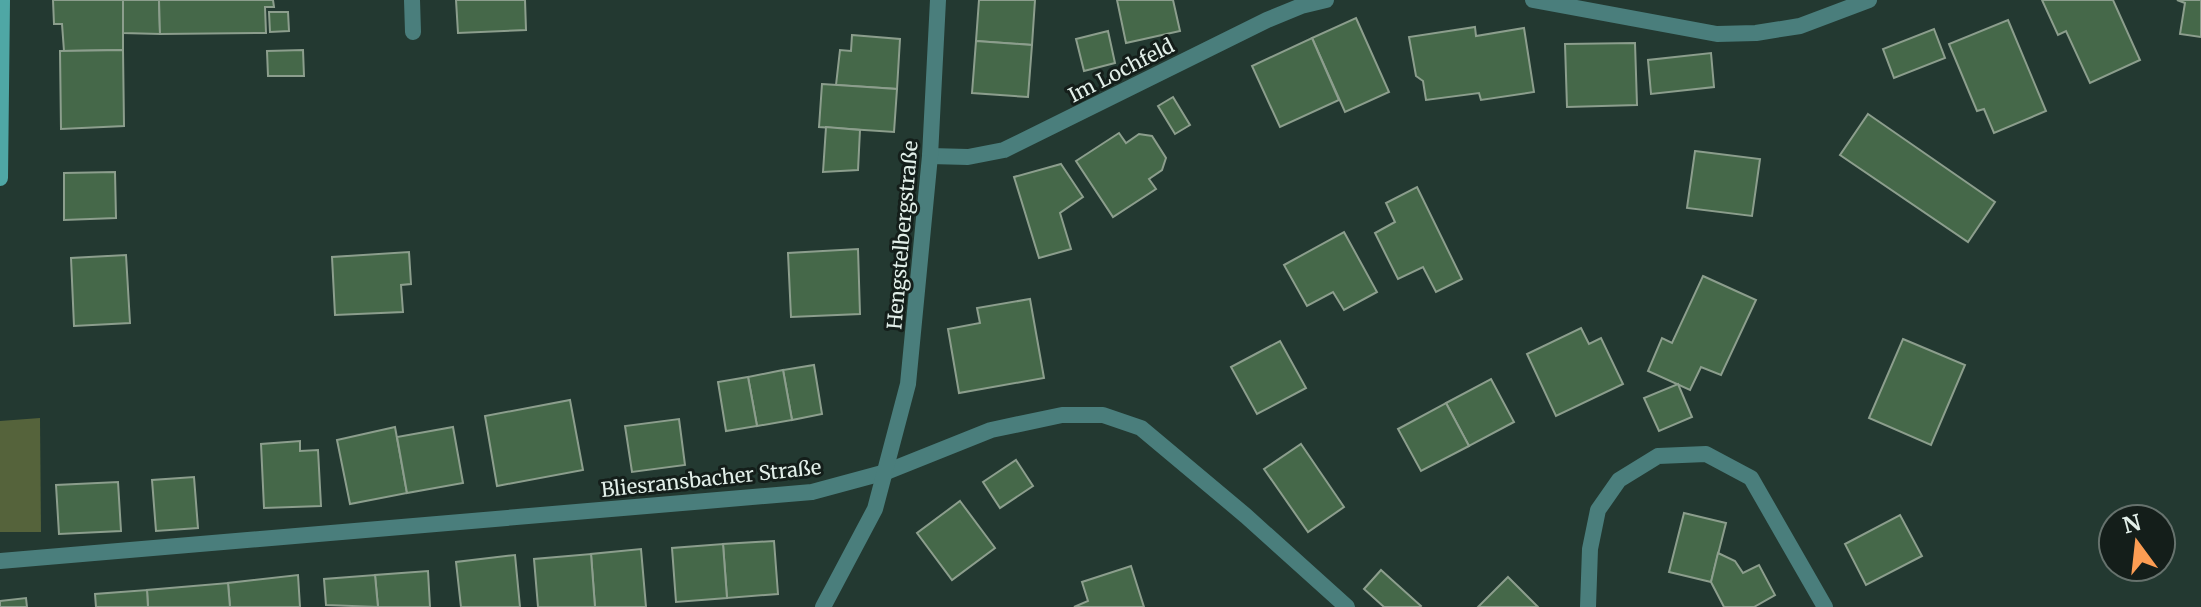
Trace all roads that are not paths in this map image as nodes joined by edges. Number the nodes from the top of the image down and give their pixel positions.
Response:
1 (2, 0) edge
2 (412, 0) edge
3 (938, 0) edge
4 (1326, 0) edge
5 (1533, 0) edge
6 (1869, 0) edge
7 (413, 32) dead end
8 (930, 156) junction
9 (0, 178) edge
10 (886, 472) junction
11 (0, 561) edge
12 (823, 607) edge
13 (1347, 607) edge
14 (1588, 607) edge
15 (1825, 607) edge

1 - 9 street
2 - 7 street
3 - 8 street, Hengstelbergstraße
4 - 8 street, Im Lochfeld
5 - 6 street
8 - 10 street, Hengstelbergstraße
10 - 11 street, Bliesransbacher Straße
10 - 12 street, Hengstelbergstraße
10 - 13 street, Bliesransbacher Straße
14 - 15 street

